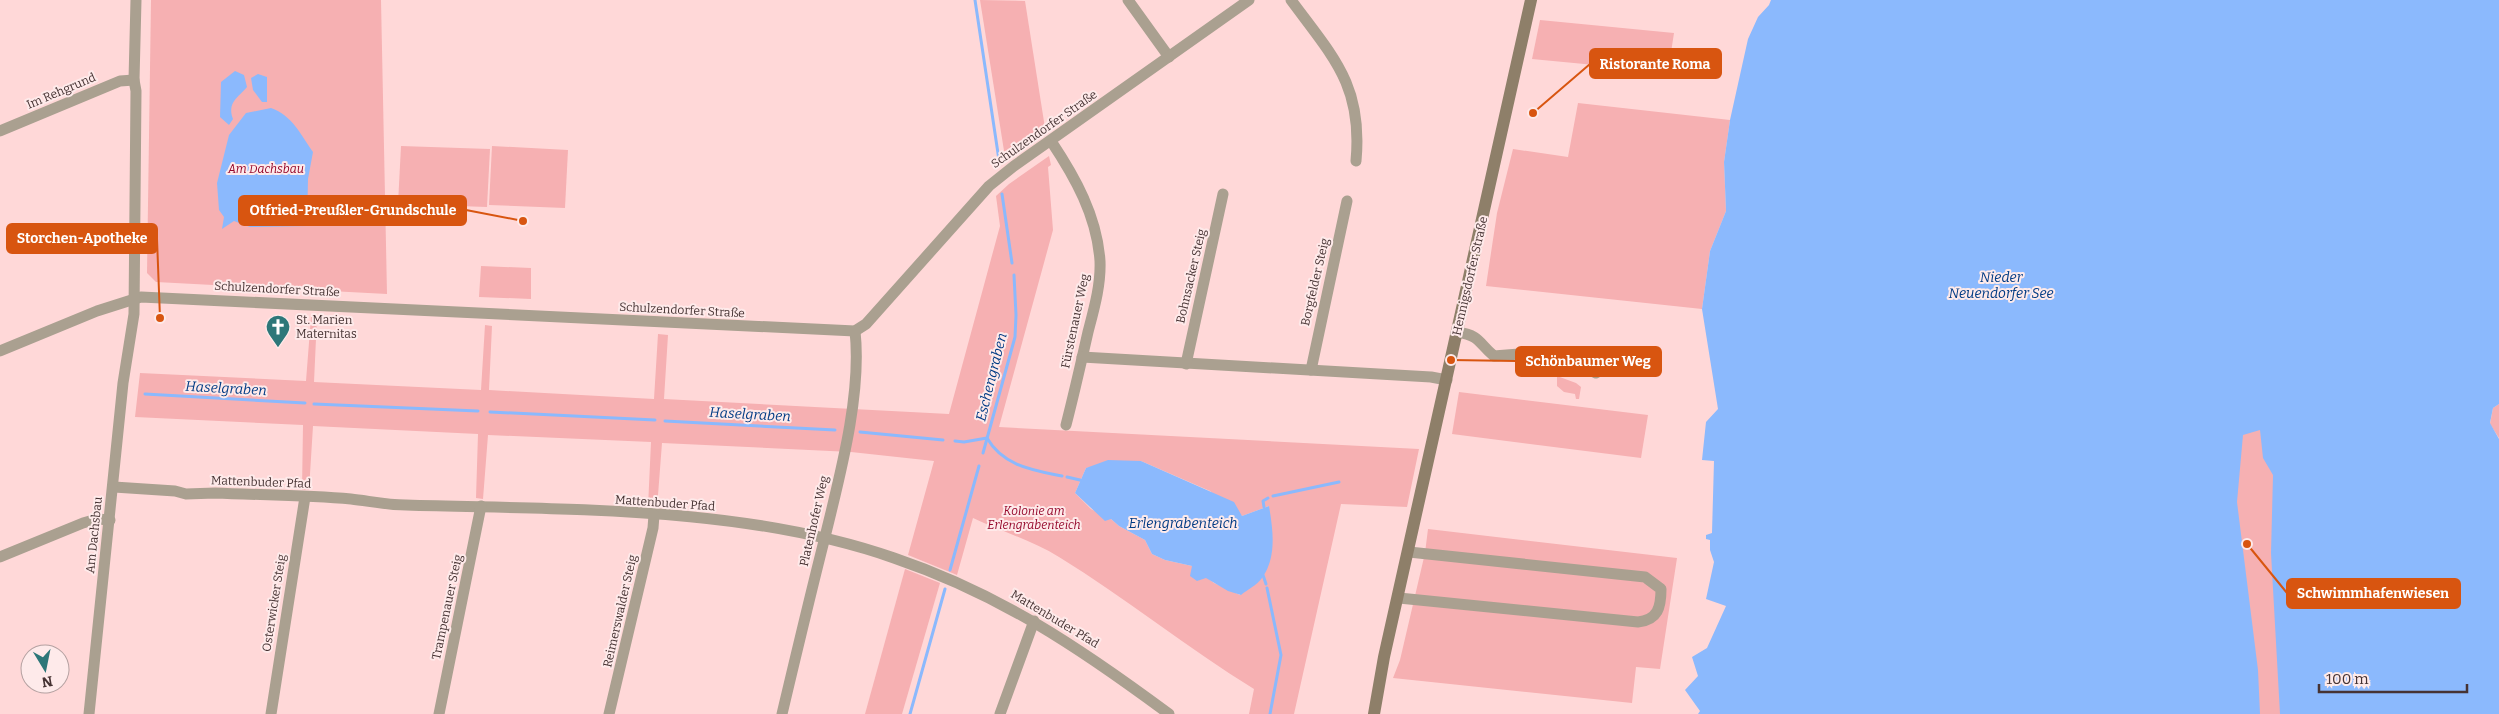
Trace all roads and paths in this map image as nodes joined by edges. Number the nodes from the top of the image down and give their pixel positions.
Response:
1 (136, 0) edge
2 (1128, 0) edge
3 (1249, 0) edge
4 (1291, 0) edge
5 (1531, 0) edge
6 (1169, 57) junction
7 (134, 80) junction
8 (0, 131) edge
9 (1051, 142) junction
10 (1356, 161) dead end
11 (1223, 194) dead end
12 (1347, 201) dead end
13 (134, 299) junction
14 (855, 331) junction
15 (1458, 332) junction
16 (0, 350) edge
17 (1082, 357) junction
18 (1186, 364) junction
19 (1310, 370) junction
20 (1596, 373) dead end
21 (1447, 380) junction
22 (1066, 425) dead end
23 (114, 487) junction
24 (305, 497) junction
25 (480, 506) junction
26 (654, 515) junction
27 (110, 520) junction
28 (824, 537) junction
29 (1409, 552) junction
30 (0, 557) edge
31 (1399, 598) junction
32 (1034, 621) junction
33 (89, 714) edge
34 (270, 714) edge
35 (439, 714) edge
36 (609, 714) edge
37 (782, 714) edge
38 (1000, 714) edge
39 (1169, 714) edge
40 (1374, 714) edge

1 - 7 street, Am Dachsbau
2 - 6 street
3 - 6 street, Schulzendorfer Straße
4 - 10 street
5 - 15 main road, Hennigsdorfer Straße
6 - 9 street, Schulzendorfer Straße
7 - 8 street, Im Rehgrund
7 - 13 street, Am Dachsbau
9 - 14 street, Schulzendorfer Straße
9 - 17 street, Fürstenauer Weg
11 - 18 street, Bohnsacker Steig
12 - 19 street, Borgfelder Steig
13 - 14 street, Schulzendorfer Straße
13 - 16 street, Schulzendorfer Straße
13 - 23 street, Am Dachsbau
14 - 28 street, Platenhofer Weg
15 - 20 street
15 - 21 main road, Hennigsdorfer Straße
17 - 18 street
17 - 22 street, Fürstenauer Weg
18 - 19 street
19 - 21 street
21 - 29 main road, Hennigsdorfer Straße
23 - 24 street, Mattenbuder Pfad
23 - 27 street, Am Dachsbau
24 - 25 street, Mattenbuder Pfad
24 - 34 street, Osterwicker Steig
25 - 26 street, Mattenbuder Pfad
25 - 35 street, Trampenauer Steig
26 - 28 street, Mattenbuder Pfad
26 - 36 street, Reimerswalder Steig
27 - 30 street
27 - 33 street, Am Dachsbau
28 - 32 street, Mattenbuder Pfad
28 - 37 street, Platenhofer Weg
29 - 31 main road, Hennigsdorfer Straße
29 - 31 street
31 - 40 main road, Hennigsdorfer Straße
32 - 38 street
32 - 39 street, Mattenbuder Pfad

